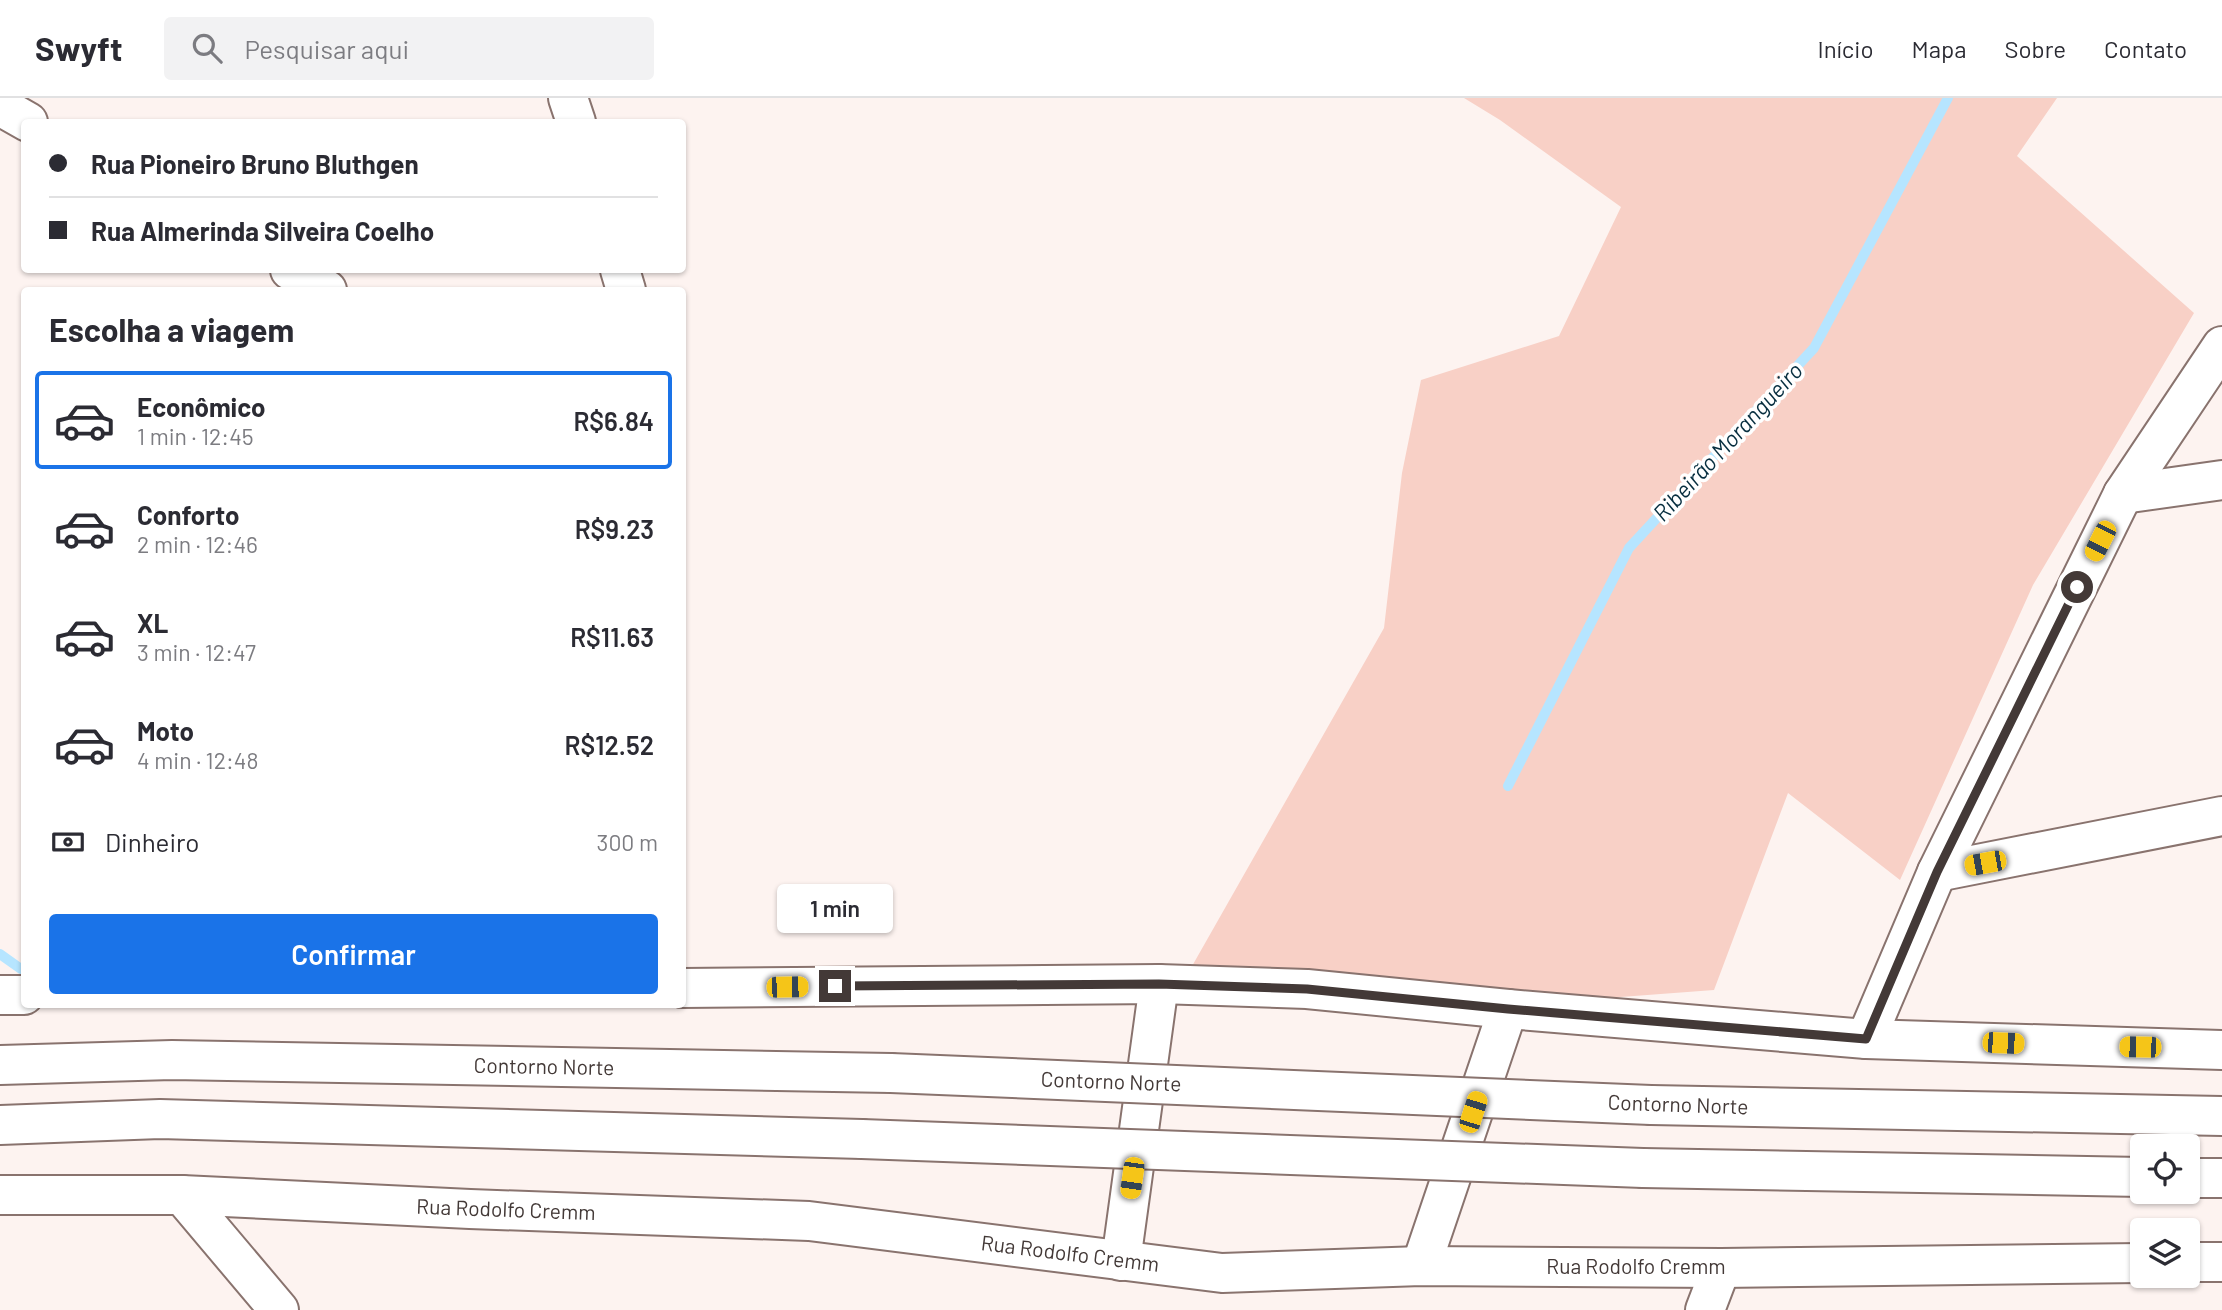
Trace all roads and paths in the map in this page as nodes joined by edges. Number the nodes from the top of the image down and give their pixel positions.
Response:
1 (568, 98) edge
2 (0, 106) edge
3 (23, 119) edge
4 (575, 119) edge
5 (296, 273) edge
6 (321, 287) edge
7 (2222, 346) edge
8 (2222, 480) edge
9 (2123, 495) junction
10 (2222, 816) edge
11 (1937, 872) junction
12 (1159, 984) junction
13 (686, 988) edge
14 (0, 995) edge
15 (21, 995) edge
16 (1508, 1009) junction
17 (1866, 1039) junction
18 (2222, 1050) edge
19 (0, 1065) edge
20 (2222, 1116) edge
21 (0, 1125) edge
22 (2130, 1177) edge
23 (2200, 1178) edge
24 (2222, 1178) edge
25 (0, 1195) edge
26 (182, 1195) junction
27 (1121, 1261) junction
28 (2200, 1262) edge
29 (2222, 1262) edge
30 (2130, 1263) edge
31 (1421, 1266) junction
32 (1721, 1268) junction
33 (279, 1310) edge
34 (1705, 1310) edge

1 - 4 main road
2 - 3 main road
5 - 6 main road
7 - 9 main road
8 - 9 main road
9 - 11 main road
10 - 11 main road
11 - 17 main road
12 - 13 main road
12 - 16 main road
12 - 27 main road
14 - 15 main road
16 - 17 main road
16 - 31 main road
17 - 18 main road
19 - 20 main road, Contorno Norte, bridge
21 - 22 main road, bridge
23 - 24 main road
25 - 26 main road, Rua Rodolfo Cremm
26 - 27 main road, Rua Rodolfo Cremm
26 - 33 main road
27 - 31 main road, Rua Rodolfo Cremm
28 - 29 main road
30 - 32 main road, Rua Rodolfo Cremm
31 - 32 main road, Rua Rodolfo Cremm
32 - 34 main road

